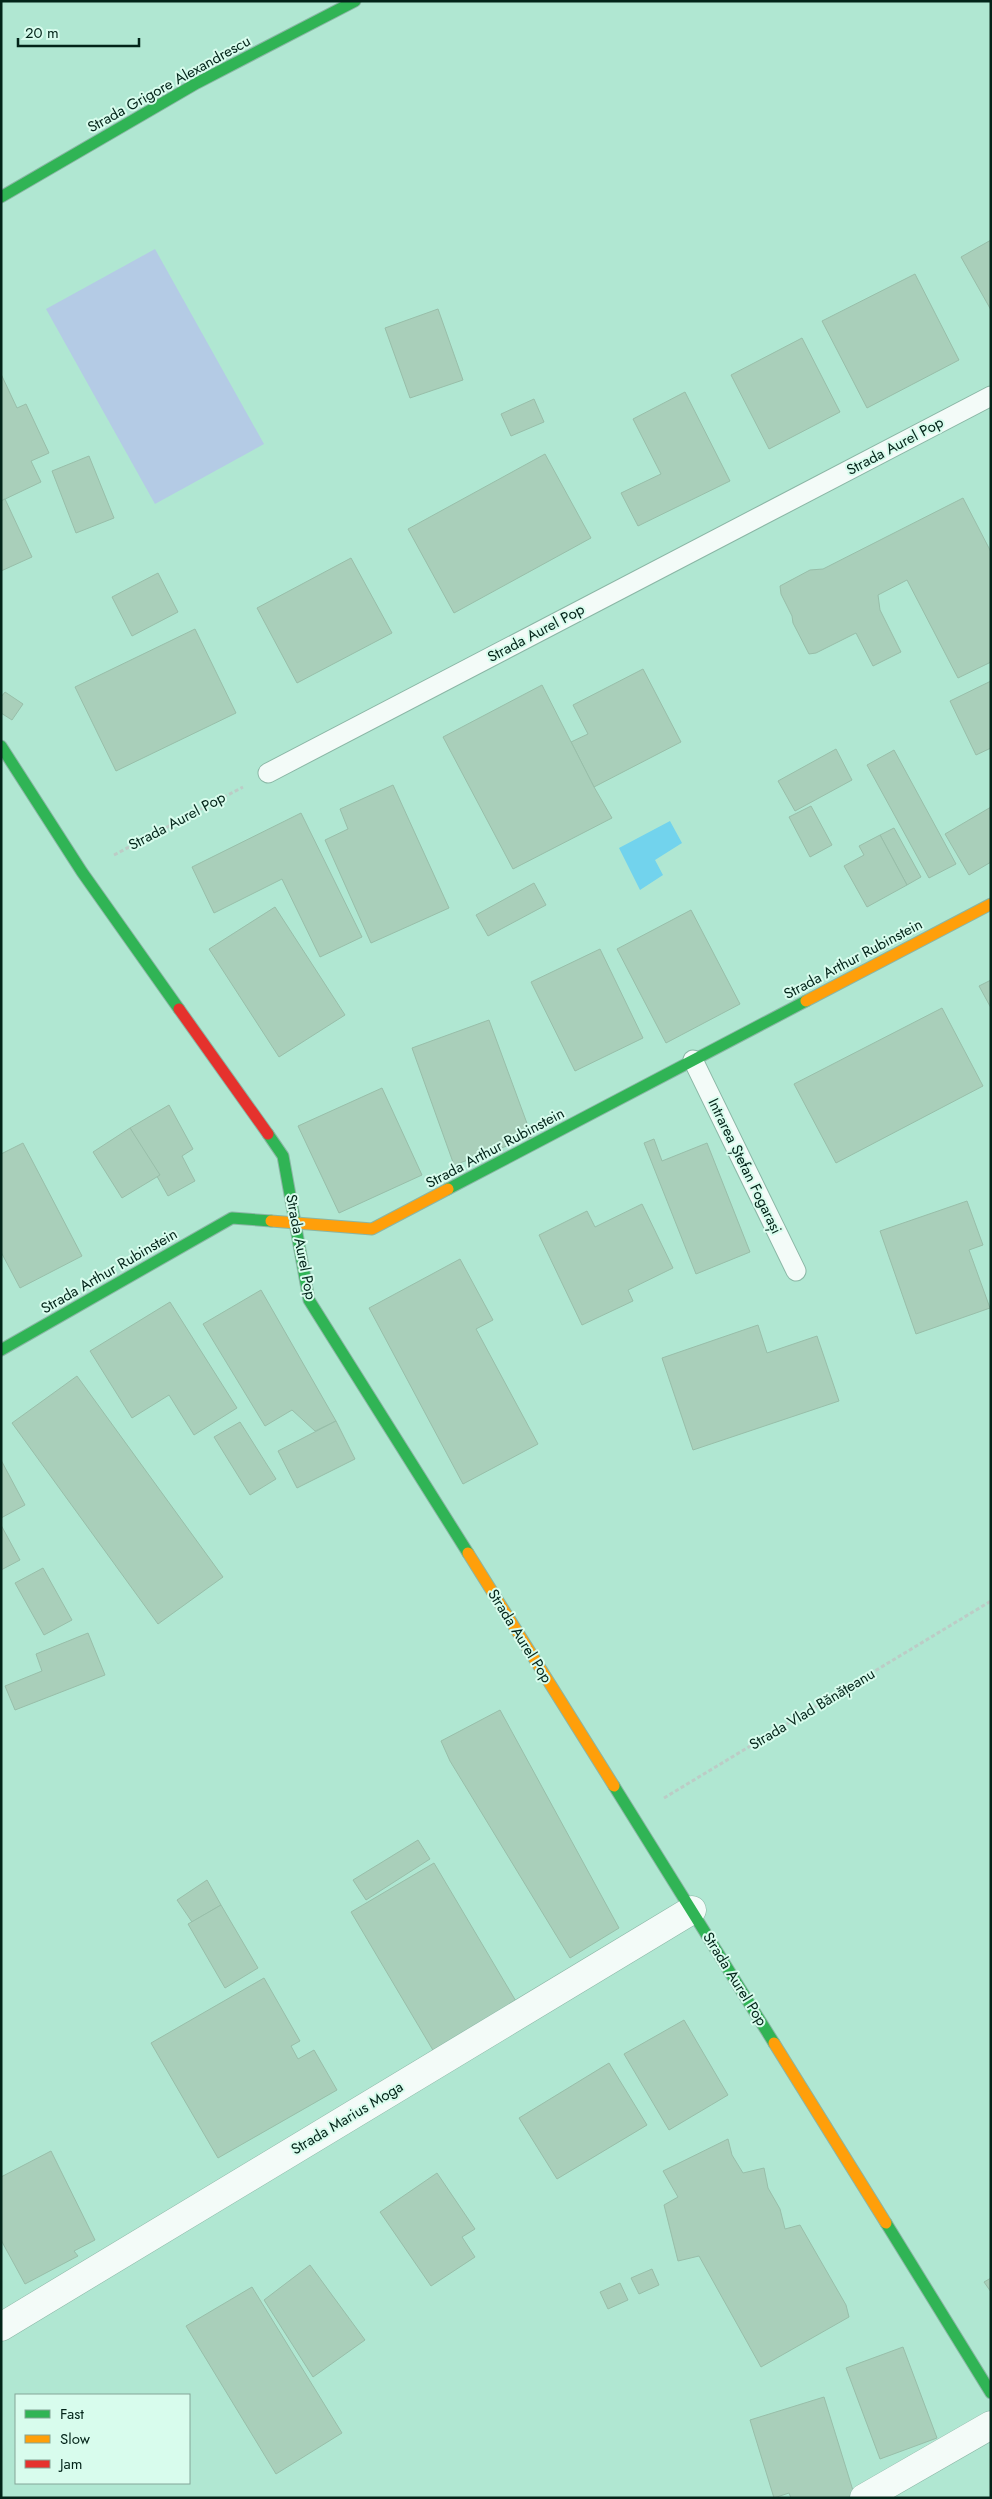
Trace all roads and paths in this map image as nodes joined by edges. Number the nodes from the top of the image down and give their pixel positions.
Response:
1 (355, 1) edge
2 (1, 197) edge
3 (991, 396) edge
4 (1, 746) edge
5 (268, 773) joint
6 (82, 872) junction
7 (991, 904) edge
8 (693, 1060) junction
9 (296, 1223) junction
10 (796, 1272) dead end
11 (1, 1350) edge
12 (991, 1601) edge
13 (633, 1817) junction
14 (692, 1910) junction
15 (1, 2327) edge
16 (991, 2392) edge
17 (991, 2425) edge
18 (864, 2498) edge

1 - 2 street, Strada Grigore Alexandrescu
3 - 5 lane, Strada Aurel Pop
4 - 6 street, Strada Aurel Pop
5 - 6 path, Strada Aurel Pop
6 - 9 street, Strada Aurel Pop
7 - 8 street, Strada Arthur Rubinstein
8 - 9 street, Strada Arthur Rubinstein
8 - 10 lane, Intrarea Ștefan Fogarași
9 - 11 street, Strada Arthur Rubinstein
9 - 13 street, Strada Aurel Pop
12 - 13 path, Strada Vlad Bănățeanu
13 - 14 street, Strada Aurel Pop
14 - 15 street, Strada Marius Moga
14 - 16 street, Strada Aurel Pop
17 - 18 street

